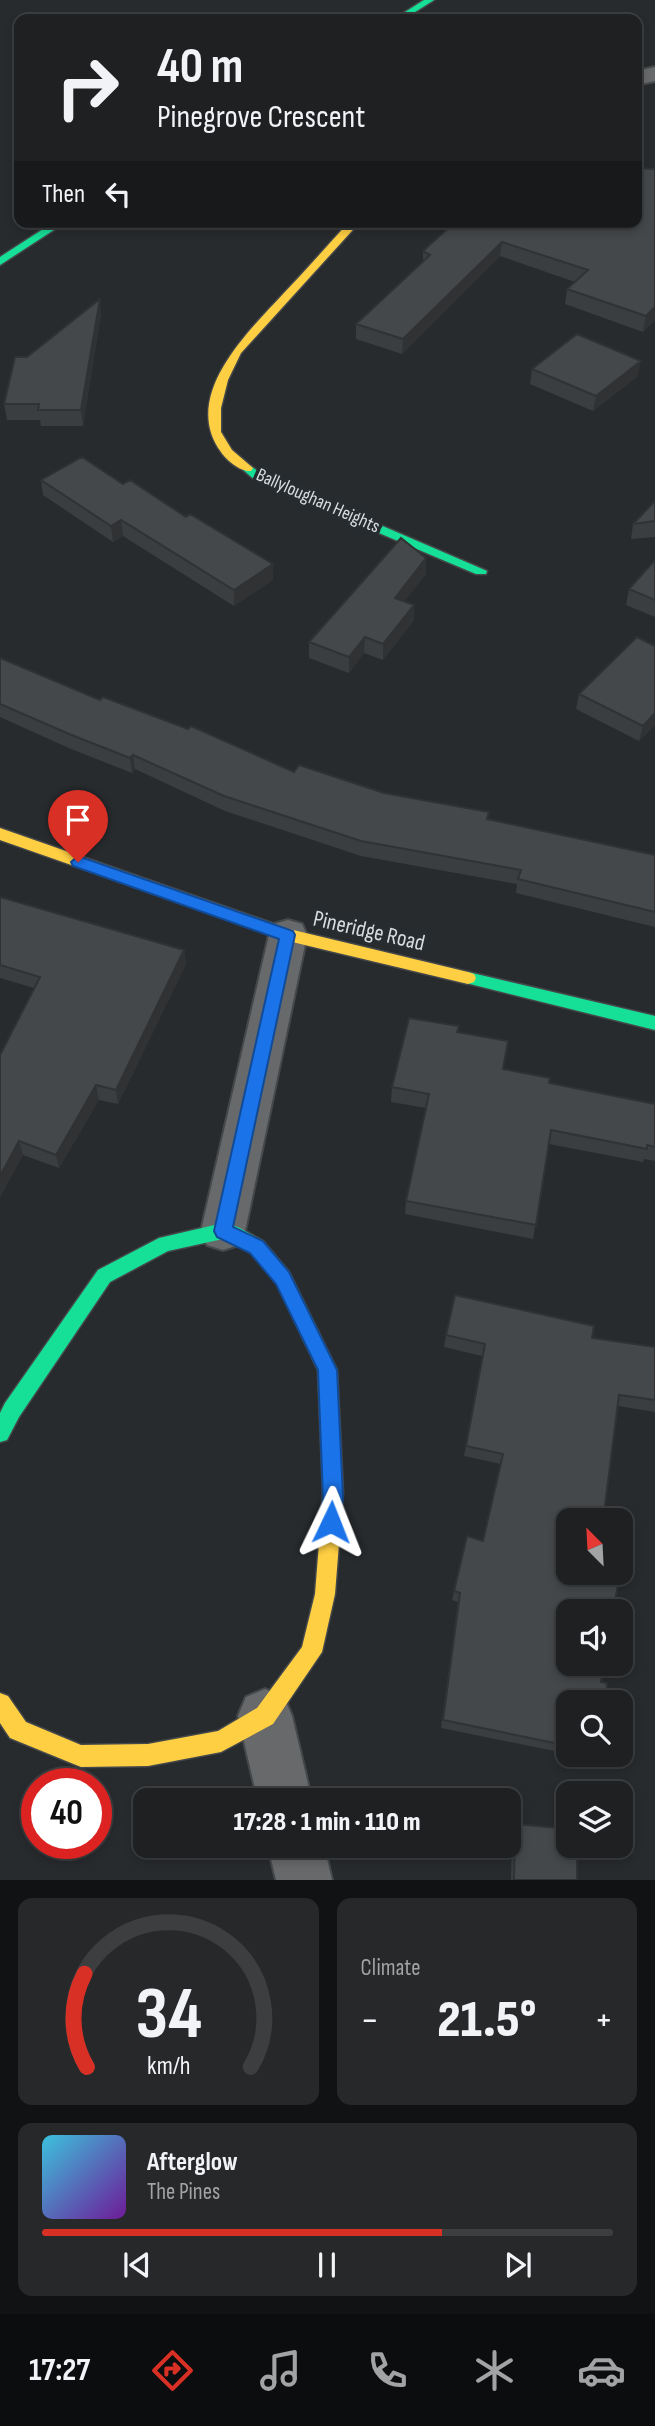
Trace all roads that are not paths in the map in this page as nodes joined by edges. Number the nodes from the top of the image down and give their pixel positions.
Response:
1 (430, 0) edge
2 (406, 14) edge
3 (52, 228) edge
4 (350, 228) edge
5 (0, 262) edge
6 (481, 571) dead end
7 (0, 834) edge
8 (288, 935) junction
9 (655, 1023) edge
10 (223, 1231) junction
11 (0, 1433) edge
12 (0, 1704) edge
13 (265, 1716) junction
14 (282, 1788) edge
15 (299, 1858) edge
16 (304, 1880) edge

1 - 2 street
3 - 5 street
4 - 6 street, Ballyloughan Heights
7 - 8 street, Pineridge Road
8 - 9 street, Pineridge Road
8 - 10 street
10 - 11 street
10 - 13 street
12 - 13 street
13 - 14 street
15 - 16 street

